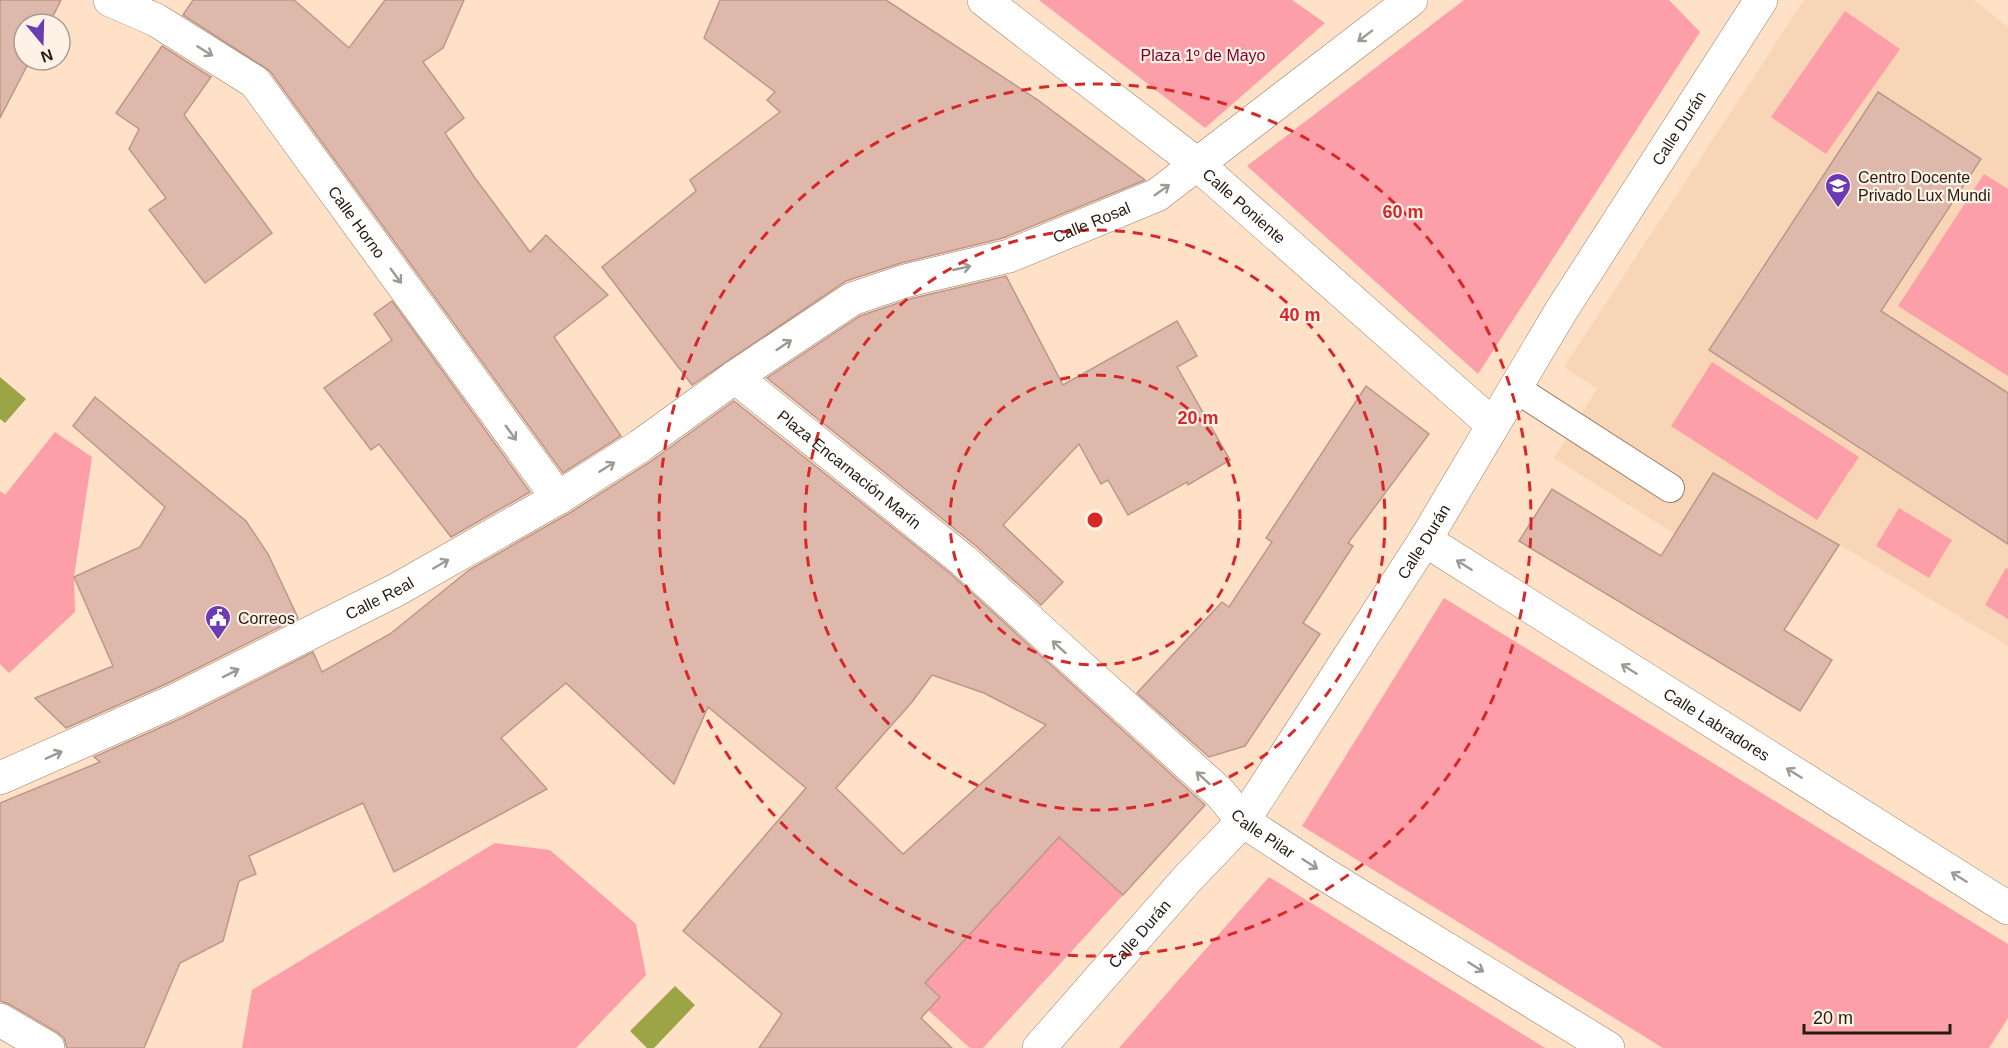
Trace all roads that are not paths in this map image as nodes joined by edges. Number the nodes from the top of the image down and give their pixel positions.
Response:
1 (111, 0) edge
2 (984, 0) edge
3 (1411, 0) edge
4 (1761, 0) edge
5 (1197, 164) junction
6 (735, 377) junction
7 (1515, 388) junction
8 (1493, 425) junction
9 (1670, 488) dead end
10 (558, 498) junction
11 (1425, 540) junction
12 (964, 561) joint
13 (0, 778) edge
14 (1243, 821) junction
15 (2008, 908) edge
16 (0, 1020) edge
17 (48, 1048) edge
18 (1039, 1048) edge
19 (1608, 1048) edge

1 -> 10 street, Calle Horno
2 - 5 street, Calle Poniente
3 -> 5 street, Calle Rosal
4 - 7 street, Calle Durán
6 -> 5 street, Calle Rosal
5 - 8 street, Calle Poniente
10 -> 6 street, Calle Real
6 - 12 street, Plaza Encarnación Marín
7 - 8 street, Calle Durán
7 - 9 lane
8 - 11 street, Calle Durán
13 -> 10 street, Calle Real
11 - 14 street, Calle Durán
15 -> 11 street, Calle Labradores
14 -> 12 street, Calle Pilar
14 - 18 street, Calle Durán
14 -> 19 street, Calle Pilar
16 - 17 street

